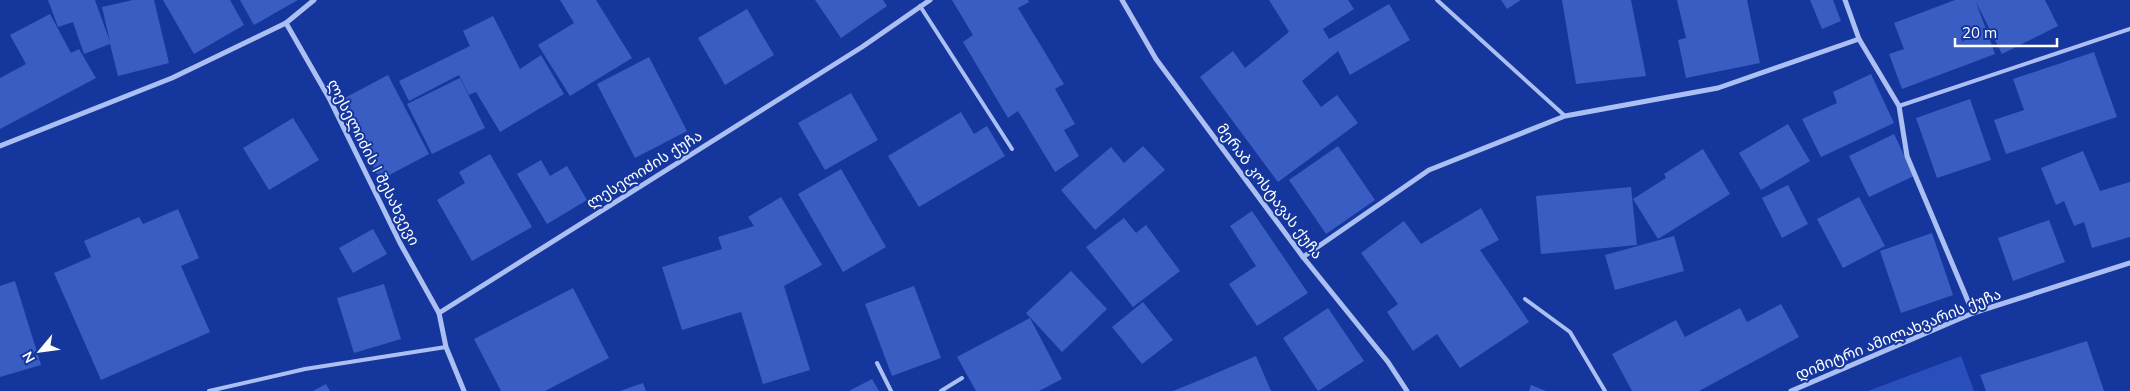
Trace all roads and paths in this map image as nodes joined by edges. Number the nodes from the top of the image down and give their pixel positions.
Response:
1 (314, 0) edge
2 (930, 0) edge
3 (1122, 0) edge
4 (1437, 0) edge
5 (1845, 0) edge
6 (920, 6) junction
7 (286, 23) junction
8 (2130, 30) edge
9 (1859, 39) junction
10 (1899, 106) junction
11 (1565, 116) junction
12 (0, 146) edge
13 (1012, 149) dead end
14 (1303, 257) junction
15 (2130, 263) edge
16 (1525, 299) dead end
17 (438, 313) junction
18 (1973, 313) junction
19 (446, 348) junction
20 (877, 362) dead end
21 (962, 378) dead end
22 (209, 391) edge
23 (464, 391) edge
24 (891, 391) edge
25 (942, 391) edge
26 (1407, 391) edge
27 (1605, 391) edge
28 (1791, 391) edge

1 - 7 street
2 - 6 street, ლესელიძის ქუჩა
3 - 14 street, მერაბ კოსტავას ქუჩა
4 - 11 lane
5 - 9 street
6 - 13 lane
6 - 17 street, ლესელიძის ქუჩა
7 - 12 street
7 - 17 street, ლესელიძის I შესახვევი
8 - 10 lane
9 - 10 street
9 - 11 street
10 - 18 street
11 - 14 street
14 - 26 street, მერაბ კოსტავას ქუჩა
15 - 18 street, დიმიტრი ამილახვარის ქუჩა
16 - 27 lane
17 - 19 street
18 - 28 street, დიმიტრი ამილახვარის ქუჩა
19 - 22 lane
19 - 23 street
20 - 24 lane
21 - 25 lane

